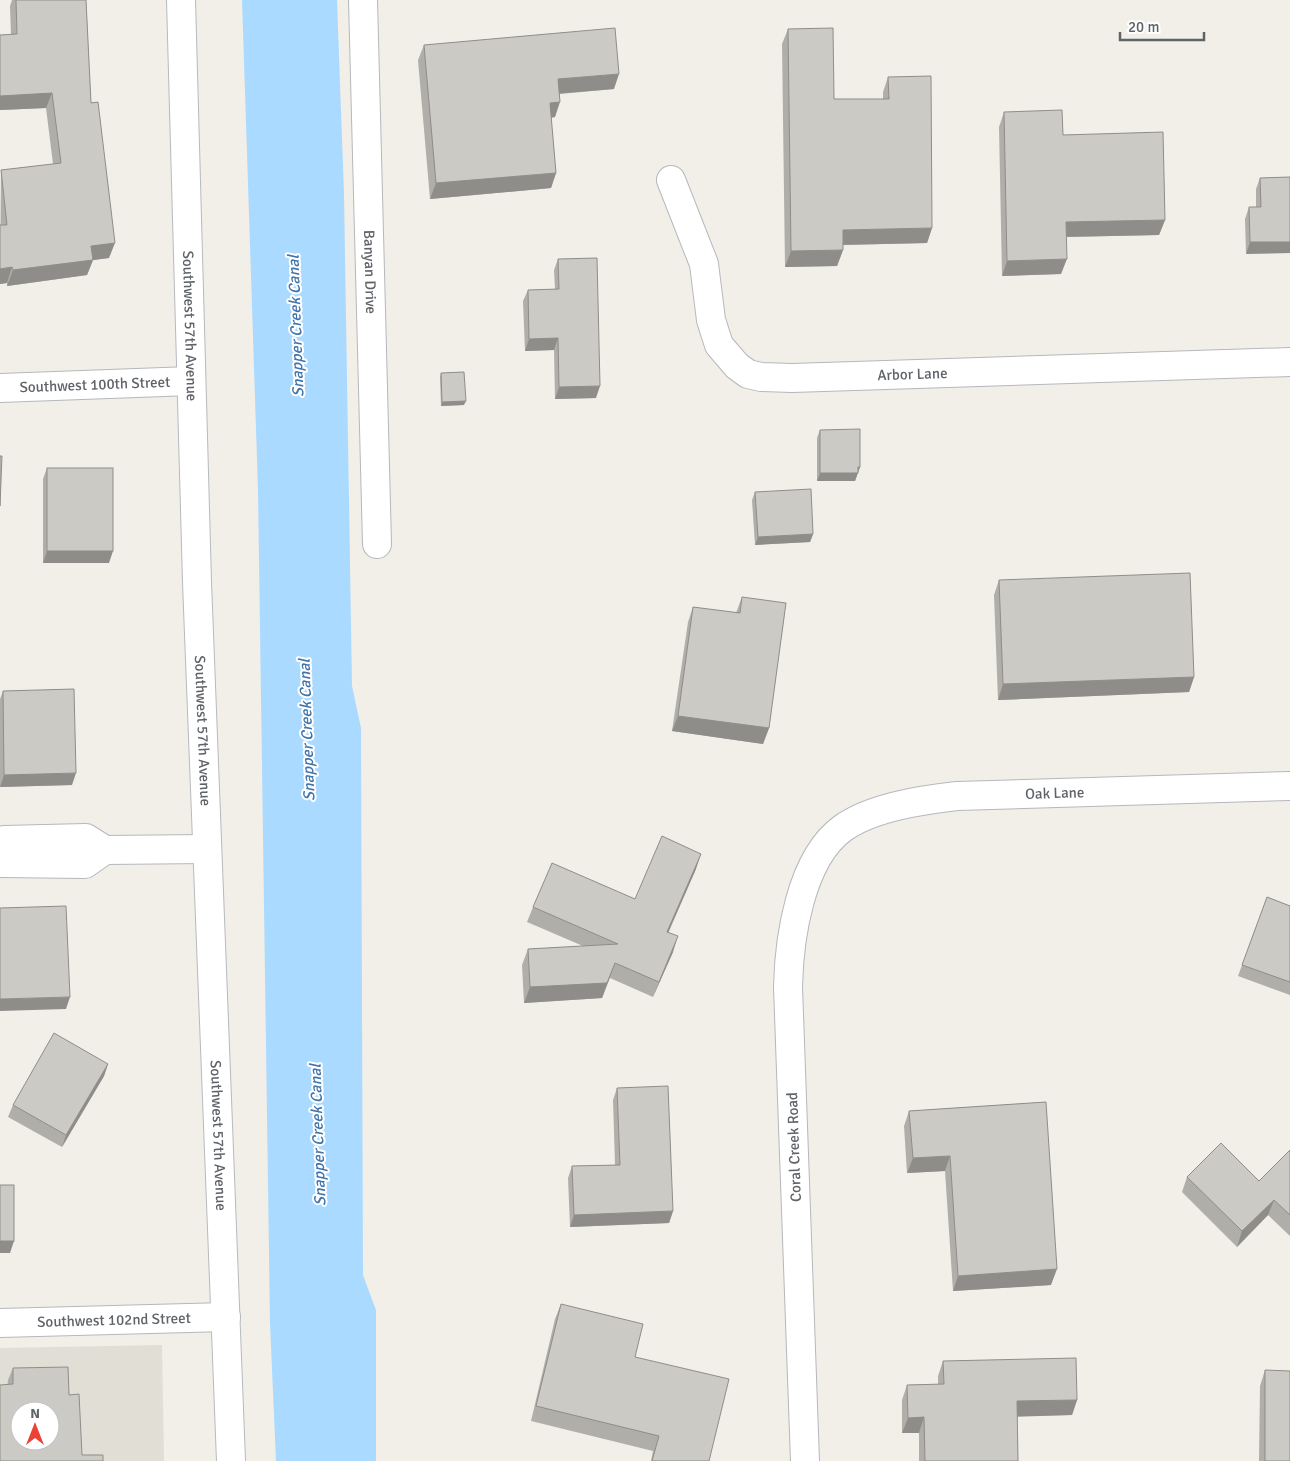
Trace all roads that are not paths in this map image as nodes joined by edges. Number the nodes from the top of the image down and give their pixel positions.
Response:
1 (181, 0) edge
2 (363, 0) edge
3 (671, 180) dead end
4 (1290, 362) edge
5 (191, 381) junction
6 (0, 388) edge
7 (377, 544) dead end
8 (1290, 786) edge
9 (830, 841) joint
10 (0, 843) edge
11 (207, 849) junction
12 (106, 850) junction
13 (0, 863) edge
14 (226, 1317) junction
15 (0, 1323) edge
16 (231, 1461) edge
17 (805, 1461) edge

1 - 5 street, Southwest 57th Avenue
2 - 7 street, Banyan Drive
3 - 4 street, Arbor Lane
5 - 6 street, Southwest 100th Street
5 - 11 street, Southwest 57th Avenue
8 - 9 street, Oak Lane
9 - 17 street, Coral Creek Road
10 - 12 street
11 - 12 street
11 - 14 street, Southwest 57th Avenue
12 - 13 street
14 - 15 street, Southwest 102nd Street
14 - 16 street, Southwest 57th Avenue

